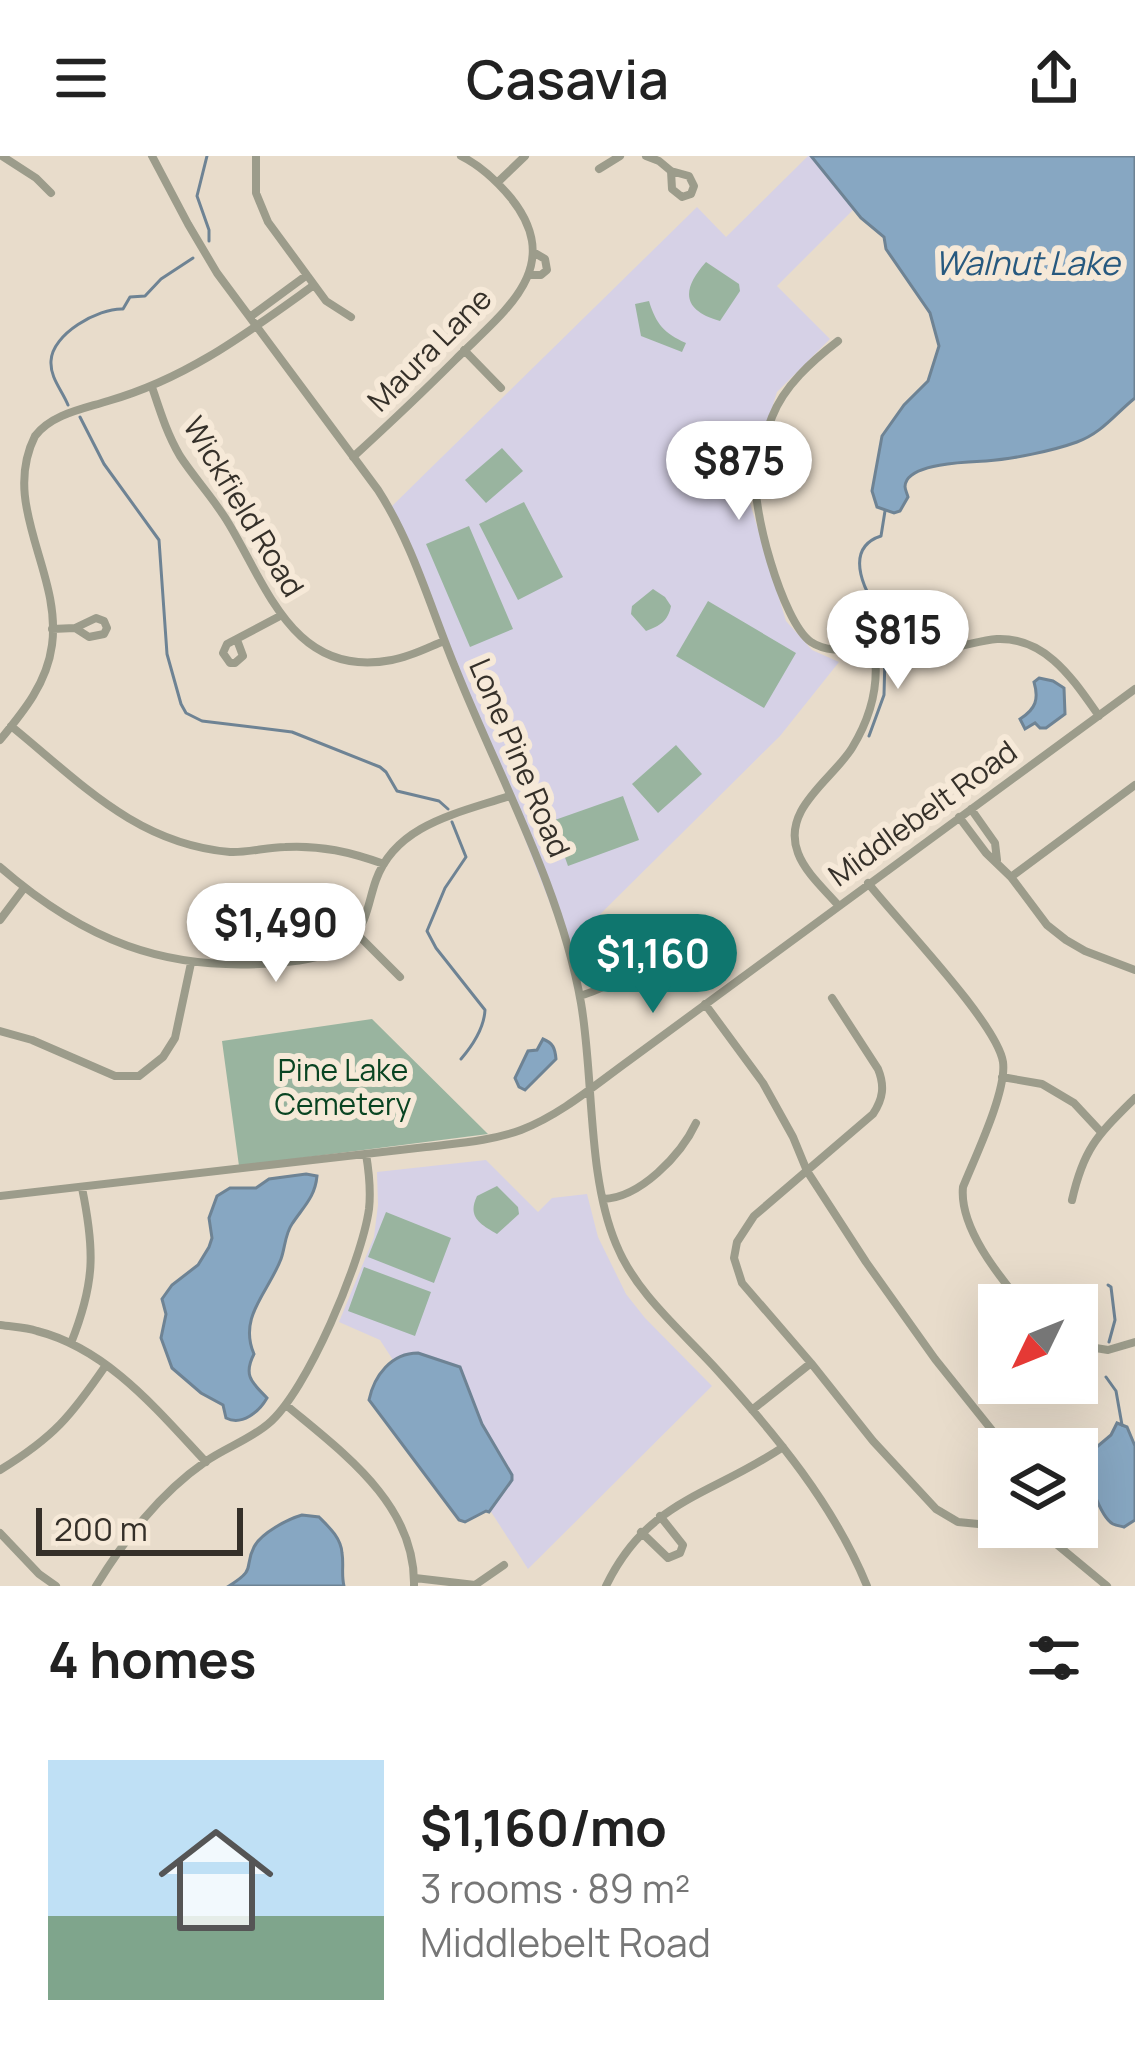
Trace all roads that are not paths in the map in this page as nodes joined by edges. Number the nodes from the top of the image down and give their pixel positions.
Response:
1 (2, 156) edge
2 (152, 156) edge
3 (256, 156) edge
4 (461, 156) edge
5 (525, 156) edge
6 (620, 156) edge
7 (646, 156) edge
8 (601, 162) edge
9 (671, 171) dead end
10 (499, 182) junction
11 (51, 193) dead end
12 (533, 252) junction
13 (307, 275) junction
14 (528, 275) junction
15 (314, 286) junction
16 (351, 316) dead end
17 (249, 317) junction
18 (256, 326) junction
19 (838, 341) dead end
20 (464, 350) junction
21 (152, 387) junction
22 (501, 388) dead end
23 (353, 457) junction
24 (280, 616) junction
25 (75, 628) dead end
26 (52, 629) junction
27 (237, 640) dead end
28 (444, 641) junction
29 (874, 649) junction
30 (1135, 689) edge
31 (1100, 716) junction
32 (11, 726) junction
33 (0, 740) edge
34 (1135, 785) edge
35 (509, 796) junction
36 (970, 809) junction
37 (959, 817) junction
38 (998, 862) junction
39 (384, 864) junction
40 (0, 867) edge
41 (1011, 877) junction
42 (868, 883) junction
43 (24, 888) junction
44 (838, 905) junction
45 (0, 920) edge
46 (357, 934) junction
47 (659, 942) dead end
48 (191, 963) junction
49 (1135, 970) edge
50 (400, 977) dead end
51 (580, 996) junction
52 (832, 998) dead end
53 (705, 1004) junction
54 (0, 1031) edge
55 (1002, 1077) junction
56 (590, 1089) junction
57 (1135, 1098) edge
58 (696, 1123) dead end
59 (1101, 1132) junction
60 (366, 1154) junction
61 (807, 1171) junction
62 (82, 1188) junction
63 (0, 1196) edge
64 (603, 1199) junction
65 (1072, 1200) dead end
66 (1009, 1284) edge
67 (0, 1324) edge
68 (1135, 1342) edge
69 (71, 1343) junction
70 (1098, 1348) edge
71 (812, 1363) junction
72 (106, 1365) junction
73 (286, 1406) junction
74 (752, 1410) junction
75 (991, 1428) edge
76 (783, 1447) junction
77 (206, 1462) junction
78 (0, 1470) edge
79 (660, 1516) junction
80 (978, 1524) edge
81 (641, 1532) junction
82 (0, 1533) edge
83 (1061, 1548) edge
84 (504, 1565) dead end
85 (414, 1582) edge
86 (475, 1585) edge
87 (56, 1586) edge
88 (96, 1586) edge
89 (606, 1586) edge
90 (867, 1586) edge
91 (1107, 1586) edge

1 - 11 street
2 - 17 street, Lone Pine Road
3 - 13 street
4 - 10 street
5 - 10 street
6 - 8 street
7 - 9 street
10 - 12 street
12 - 14 street, Maura Lane
12 - 14 street
13 - 15 street
13 - 17 street
14 - 20 street, Maura Lane
15 - 16 street
15 - 18 street
17 - 18 street, Lone Pine Road
18 - 21 street
18 - 23 street, Lone Pine Road
19 - 29 street
20 - 22 street
20 - 23 street, Maura Lane
21 - 24 street, Wickfield Road
21 - 26 street
23 - 28 street, Lone Pine Road
24 - 27 street
24 - 28 street, Wickfield Road
25 - 26 street
26 - 32 street
28 - 35 street, Lone Pine Road
29 - 31 street
29 - 44 street
30 - 31 street, Middlebelt Road
31 - 36 street, Middlebelt Road
32 - 33 street
32 - 39 street
34 - 41 street
35 - 39 street
35 - 51 street, Lone Pine Road
36 - 37 street, Middlebelt Road
36 - 38 street
37 - 38 street
37 - 42 street, Middlebelt Road
38 - 41 street
39 - 46 street
40 - 43 street
41 - 49 street
42 - 44 street, Middlebelt Road
42 - 55 street
43 - 45 street
43 - 48 street
44 - 53 street, Middlebelt Road
46 - 48 street
46 - 50 street
47 - 51 street
48 - 54 street
51 - 56 street, Lone Pine Road
52 - 61 street
53 - 56 street, Middlebelt Road
53 - 61 street
55 - 59 street
55 - 66 street
56 - 60 street, Middlebelt Road
56 - 64 street, Lone Pine Road
57 - 59 street
58 - 64 street
59 - 65 street
60 - 62 street, Middlebelt Road
60 - 73 street
61 - 71 street
61 - 75 street
62 - 63 street, Middlebelt Road
62 - 69 street
64 - 74 street, Lone Pine Road
67 - 69 street
68 - 70 street
69 - 72 street
71 - 74 street
71 - 80 street
72 - 77 street
72 - 78 street
73 - 77 street
73 - 85 street
74 - 76 street, Lone Pine Road
76 - 79 street
76 - 90 street, Lone Pine Road
77 - 88 street
79 - 81 street
79 - 81 street
81 - 89 street
82 - 87 street
83 - 91 street
84 - 86 street
85 - 86 street

